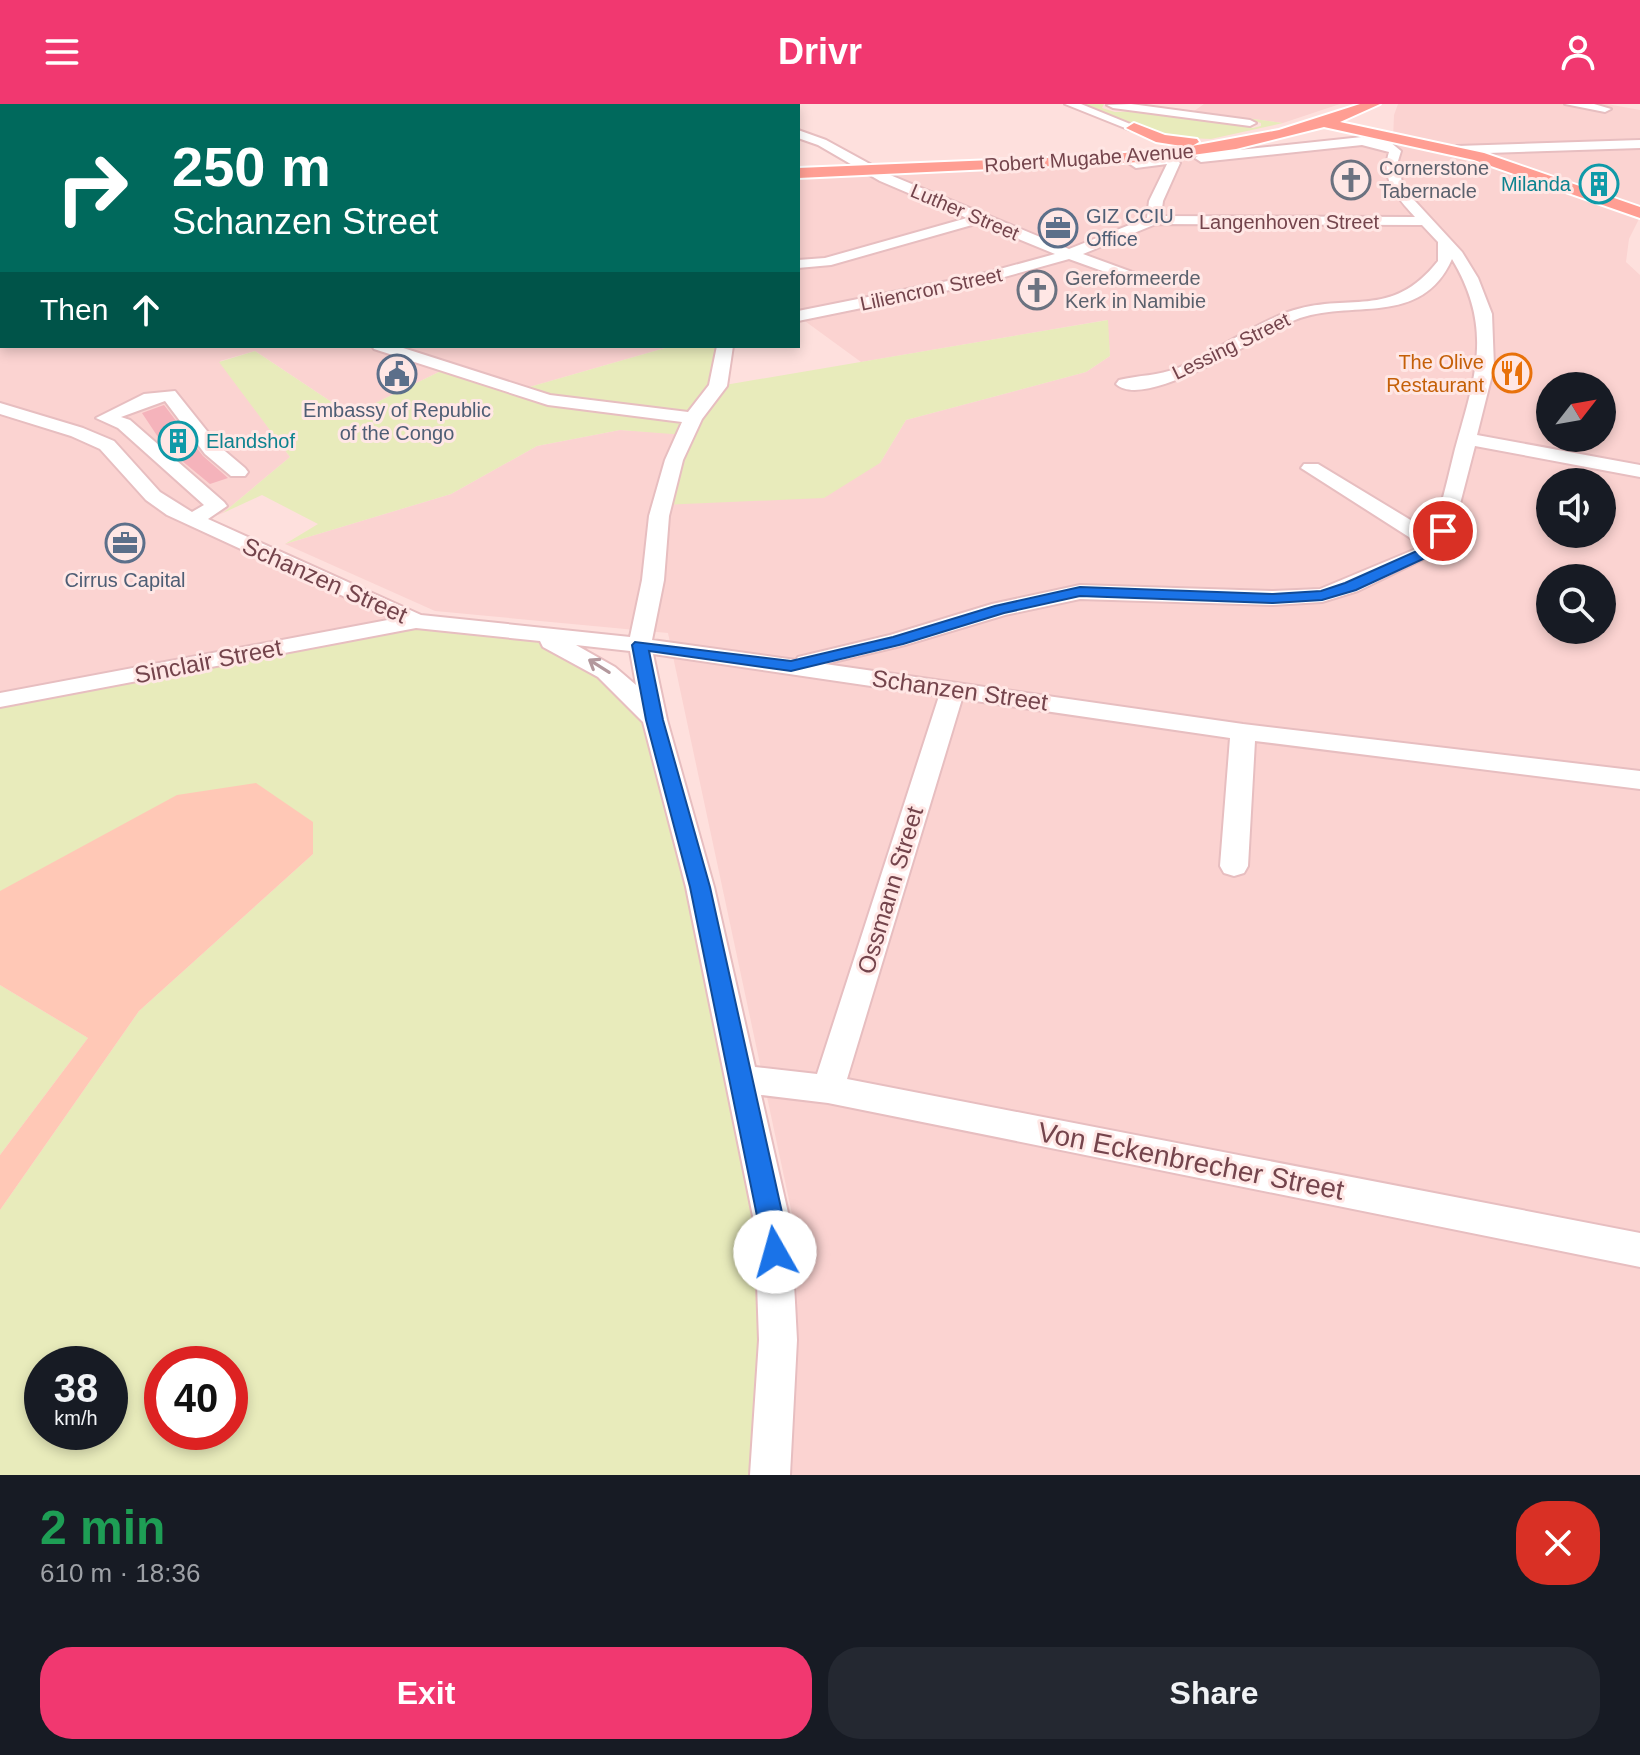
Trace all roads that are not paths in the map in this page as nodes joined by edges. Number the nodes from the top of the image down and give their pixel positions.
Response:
1 (1071, 104) edge
2 (1195, 104) edge
3 (1571, 104) edge
4 (1113, 105) edge
5 (1362, 106) edge
6 (1605, 109) dead end
7 (1181, 113) junction
8 (1320, 122) junction
9 (1250, 123) dead end
10 (1134, 128) junction
11 (1293, 133) junction
12 (1366, 134) junction
13 (800, 135) edge
14 (1385, 138) junction
15 (1219, 141) junction
16 (1640, 144) edge
17 (840, 150) junction
18 (1457, 150) junction
19 (1116, 154) junction
20 (1163, 154) junction
21 (1201, 158) dead end
22 (911, 163) junction
23 (1136, 164) junction
24 (944, 167) junction
25 (866, 168) junction
26 (801, 169) edge
27 (1165, 176) junction
28 (1640, 213) edge
29 (979, 219) junction
30 (1154, 220) junction
31 (1424, 221) junction
32 (1445, 241) junction
33 (1067, 254) junction
34 (800, 264) edge
35 (1138, 279) dead end
36 (800, 316) edge
37 (386, 348) edge
38 (725, 348) edge
39 (1125, 384) dead end
40 (0, 408) edge
41 (105, 418) junction
42 (693, 418) junction
43 (77, 432) junction
44 (1467, 439) junction
45 (1311, 468) dead end
46 (1640, 471) edge
47 (238, 472) dead end
48 (191, 520) junction
49 (1437, 545) junction
50 (416, 621) junction
51 (501, 628) junction
52 (897, 640) junction
53 (640, 645) junction
54 (791, 666) junction
55 (856, 675) junction
56 (953, 690) junction
57 (0, 700) edge
58 (655, 720) junction
59 (1243, 732) junction
60 (1640, 780) edge
61 (1234, 866) dead end
62 (741, 1079) junction
63 (828, 1089) junction
64 (1640, 1250) edge
65 (770, 1475) edge

1 - 10 street
2 - 7 street
3 - 6 street
4 - 7 street
5 - 8 main road, Robert Mugabe Avenue
5 - 12 main road
7 - 9 street
8 - 11 main road, Robert Mugabe Avenue
8 - 12 main road
8 - 15 main road, Robert Mugabe Avenue
10 - 15 main road
10 - 19 main road
11 - 14 main road
11 - 20 main road, Robert Mugabe Avenue
12 - 14 main road
13 - 17 street, Luther Street
14 - 18 main road
15 - 20 main road, Robert Mugabe Avenue
16 - 18 street
17 - 22 main road
17 - 25 street, Luther Street
17 - 26 main road
18 - 28 main road
19 - 20 main road, Robert Mugabe Avenue
19 - 22 main road, Robert Mugabe Avenue
20 - 23 street
20 - 24 main road, Robert Mugabe Avenue
20 - 27 street
21 - 31 street
22 - 25 main road, Robert Mugabe Avenue
23 - 24 main road
23 - 27 street
24 - 25 main road, Robert Mugabe Avenue
25 - 26 main road, Robert Mugabe Avenue
25 - 29 street, Luther Street
27 - 30 street
29 - 33 street, Luther Street
29 - 34 street
30 - 31 street, Langenhoven Street
30 - 33 street, Liliencron Street
31 - 32 street
32 - 39 street, Lessing Street
32 - 44 street
33 - 35 street, Luther Street
33 - 36 street, Liliencron Street
37 - 42 street
38 - 42 street
40 - 43 street, Schanzen Street
41 - 43 street
41 - 47 street
41 - 48 street
42 - 53 street
43 - 48 street, Schanzen Street
44 - 46 street
44 - 49 street
45 - 49 street
48 - 50 street, Schanzen Street
49 - 52 street
50 - 51 street, Schanzen Street
50 - 57 street, Sinclair Street
51 - 53 street, Schanzen Street
58 -> 51 street
52 - 54 street
52 - 55 street
53 - 54 street, Schanzen Street
53 - 58 street
54 - 55 street, Schanzen Street
55 - 56 street, Schanzen Street
56 - 59 street, Schanzen Street
56 - 63 street, Ossmann Street
58 - 62 street
59 - 60 street, Schanzen Street
59 - 61 street
62 - 63 street, Von Eckenbrecher Street
62 - 65 street
63 - 64 street, Von Eckenbrecher Street

